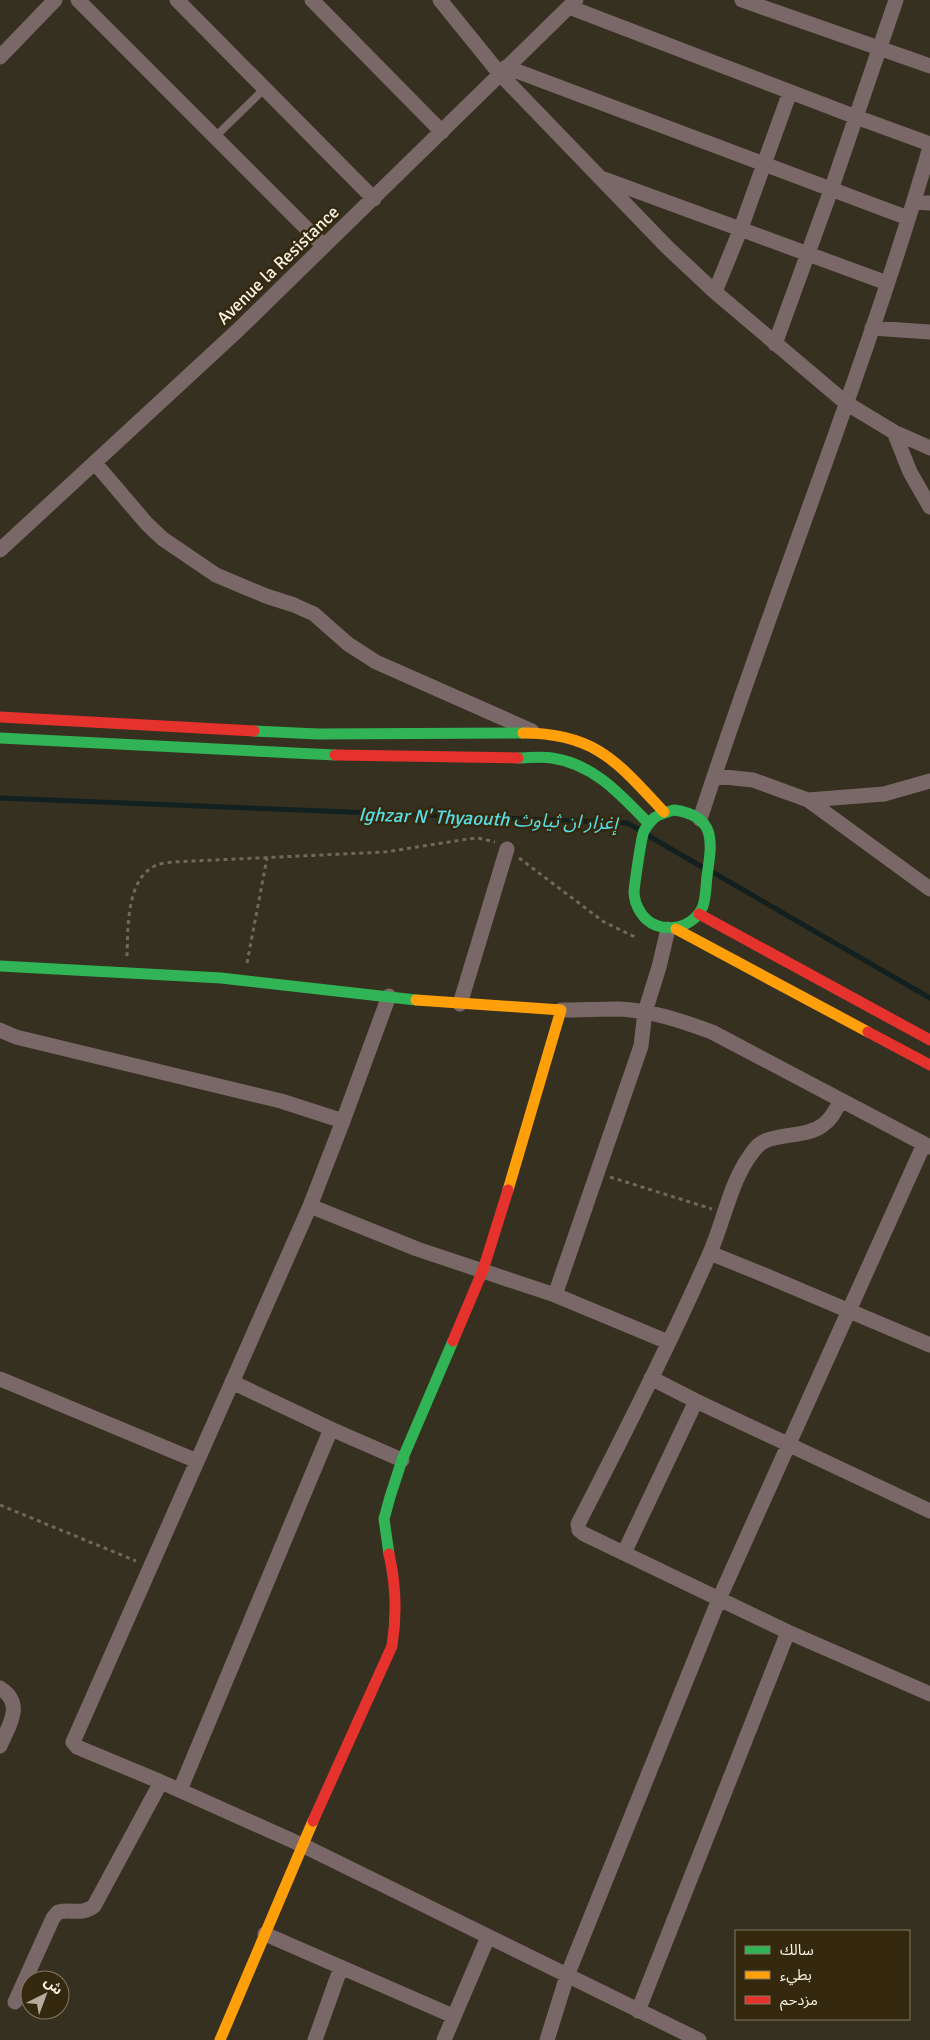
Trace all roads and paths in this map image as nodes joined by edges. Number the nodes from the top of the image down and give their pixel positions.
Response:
1 (55, 0) edge
2 (78, 0) edge
3 (178, 0) edge
4 (312, 0) edge
5 (440, 0) edge
6 (742, 0) edge
7 (896, 0) edge
8 (573, 3) edge
9 (879, 48) junction
10 (0, 57) edge
11 (930, 66) edge
12 (503, 71) junction
13 (265, 88) junction
14 (790, 92) junction
15 (856, 117) junction
16 (442, 132) junction
17 (215, 137) junction
18 (930, 146) edge
19 (763, 164) junction
20 (600, 178) junction
21 (831, 190) junction
22 (374, 198) junction
23 (914, 202) junction
24 (930, 203) edge
25 (908, 218) junction
26 (741, 228) junction
27 (324, 246) junction
28 (808, 253) junction
29 (886, 283) junction
30 (715, 292) junction
31 (872, 328) junction
32 (930, 332) edge
33 (774, 344) junction
34 (846, 403) junction
35 (894, 432) junction
36 (930, 448) edge
37 (95, 463) junction
38 (930, 507) edge
39 (0, 550) edge
40 (0, 717) edge
41 (538, 734) junction
42 (0, 738) edge
43 (714, 776) junction
44 (930, 781) edge
45 (808, 800) junction
46 (664, 812) junction
47 (700, 819) junction
48 (649, 824) junction
49 (506, 849) junction
50 (267, 858) junction
51 (930, 889) edge
52 (699, 914) junction
53 (672, 929) junction
54 (663, 950) junction
55 (0, 966) edge
56 (126, 972) junction
57 (244, 980) junction
58 (388, 996) junction
59 (460, 1004) junction
60 (561, 1010) junction
61 (645, 1012) junction
62 (0, 1030) edge
63 (930, 1040) edge
64 (930, 1065) edge
65 (841, 1100) junction
66 (343, 1121) junction
67 (927, 1146) edge
68 (598, 1173) junction
69 (310, 1206) junction
70 (724, 1213) junction
71 (710, 1253) junction
72 (483, 1270) junction
73 (555, 1295) junction
74 (848, 1310) junction
75 (668, 1342) junction
76 (930, 1345) edge
77 (651, 1378) junction
78 (0, 1379) edge
79 (232, 1382) junction
80 (696, 1401) junction
81 (330, 1429) junction
82 (788, 1444) junction
83 (402, 1460) junction
84 (196, 1461) junction
85 (0, 1506) edge
86 (930, 1511) edge
87 (624, 1553) junction
88 (150, 1566) junction
89 (719, 1599) junction
90 (788, 1632) junction
91 (0, 1688) edge
92 (930, 1694) edge
93 (0, 1746) edge
94 (161, 1782) junction
95 (180, 1790) junction
96 (302, 1845) junction
97 (265, 1934) junction
98 (488, 1937) junction
99 (341, 1967) junction
100 (567, 1976) junction
101 (15, 2002) dead end
102 (638, 2011) junction
103 (453, 2016) junction
104 (220, 2040) edge
105 (315, 2040) edge
106 (444, 2040) edge
107 (547, 2040) edge
108 (699, 2040) edge

1 - 10 street
2 - 17 street
3 - 13 street
4 - 16 street
5 - 12 street
6 - 9 street
7 - 9 street
8 - 12 street, Avenue la Resistance
8 - 14 street
9 - 11 street
9 - 15 street
12 - 16 street, Avenue la Resistance
12 - 19 street
12 - 20 street
13 - 17 lane
13 - 22 street
14 - 15 street
14 - 19 street
15 - 18 street
15 - 21 street
16 - 22 street, Avenue la Resistance
17 - 27 street
18 - 23 street
19 - 21 street
19 - 26 street
20 - 26 street
20 - 30 street
21 - 25 street
21 - 28 street
22 - 27 street, Avenue la Resistance
23 - 24 street
23 - 25 street
25 - 29 street
26 - 28 street
26 - 30 street
27 - 37 street, Avenue la Resistance
28 - 29 street
28 - 33 street
29 - 31 street
30 - 33 street
31 - 32 street
31 - 34 street
33 - 34 street
34 - 35 street
34 - 43 street
35 - 36 street
35 - 38 street
37 - 39 street, Avenue la Resistance
37 - 41 street
40 - 41 street
41 - 46 street
42 - 48 street
43 - 45 street
43 - 47 street
44 - 45 street
45 - 51 street
46 - 47 street
46 - 48 street
47 - 52 street
48 - 53 street
49 - 50 path
49 - 54 path
49 - 59 street
50 - 56 path
50 - 57 path
52 - 53 street
52 - 63 street
53 - 54 street
53 - 64 street
54 - 61 street
55 - 56 street
56 - 57 street
57 - 58 street
58 - 59 street
58 - 66 street
59 - 60 street
60 - 61 street
60 - 72 street
61 - 65 street
61 - 68 street
62 - 66 street
65 - 67 street
65 - 70 street
66 - 69 street
67 - 74 street
68 - 70 path
68 - 73 street
69 - 72 street
69 - 79 street
70 - 71 street
71 - 74 street
71 - 75 street
72 - 73 street
72 - 83 street
73 - 75 street
74 - 76 street
74 - 82 street
75 - 77 street
77 - 80 street
77 - 87 street
78 - 84 street
79 - 81 street
79 - 84 street
80 - 82 street
80 - 87 street
81 - 83 street
81 - 95 street
82 - 86 street
82 - 89 street
83 - 96 street
84 - 88 street
85 - 88 path
87 - 89 street
88 - 94 street
89 - 90 street
89 - 100 street
90 - 92 street
90 - 102 street
91 - 93 street
94 - 95 street
94 - 101 street
95 - 96 street
96 - 97 street
96 - 98 street
97 - 99 street
97 - 104 street
98 - 100 street
98 - 103 street
99 - 103 street
99 - 105 street
100 - 102 street
100 - 107 street
102 - 108 street
103 - 106 street

